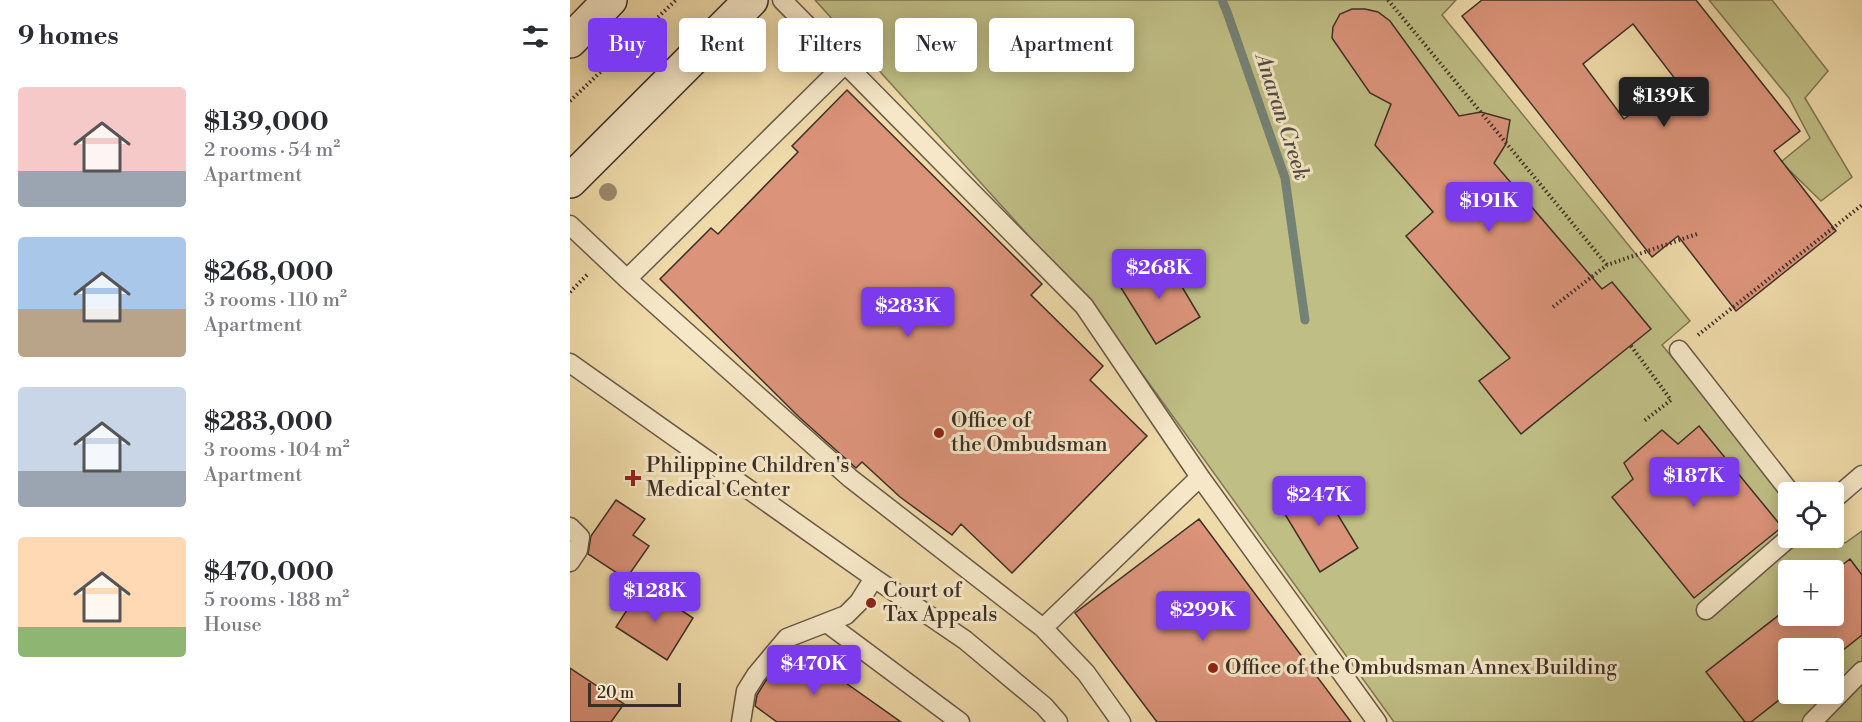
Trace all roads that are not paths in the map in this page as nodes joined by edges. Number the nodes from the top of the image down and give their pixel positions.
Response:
1 (610, 0) edge
2 (751, 0) edge
3 (782, 0) edge
4 (800, 18) edge
5 (570, 41) edge
6 (837, 72) edge
7 (855, 72) edge
8 (570, 181) edge
9 (570, 225) edge
10 (627, 279) junction
11 (1679, 350) road end
12 (570, 363) edge
13 (1862, 475) edge
14 (1200, 477) junction
15 (1782, 482) edge
16 (1844, 491) edge
17 (570, 527) edge
18 (1778, 547) edge
19 (570, 562) edge
20 (874, 578) junction
21 (1706, 609) dead end
22 (827, 623) junction
23 (1043, 628) junction
24 (1862, 671) edge
25 (741, 722) edge
26 (960, 722) edge
27 (1058, 722) edge
28 (1121, 722) edge
29 (1377, 722) edge
30 (1812, 722) edge

1 - 5 main road
2 - 8 main road
3 - 4 lane
6 - 10 lane
7 - 14 lane
9 - 10 lane
10 - 23 lane
11 - 15 lane
12 - 20 lane
13 - 16 lane
14 - 23 lane
14 - 29 lane
17 - 19 lane
18 - 21 lane
20 - 22 lane
20 - 27 lane
22 - 25 lane
22 - 26 lane
23 - 28 lane
24 - 30 lane

